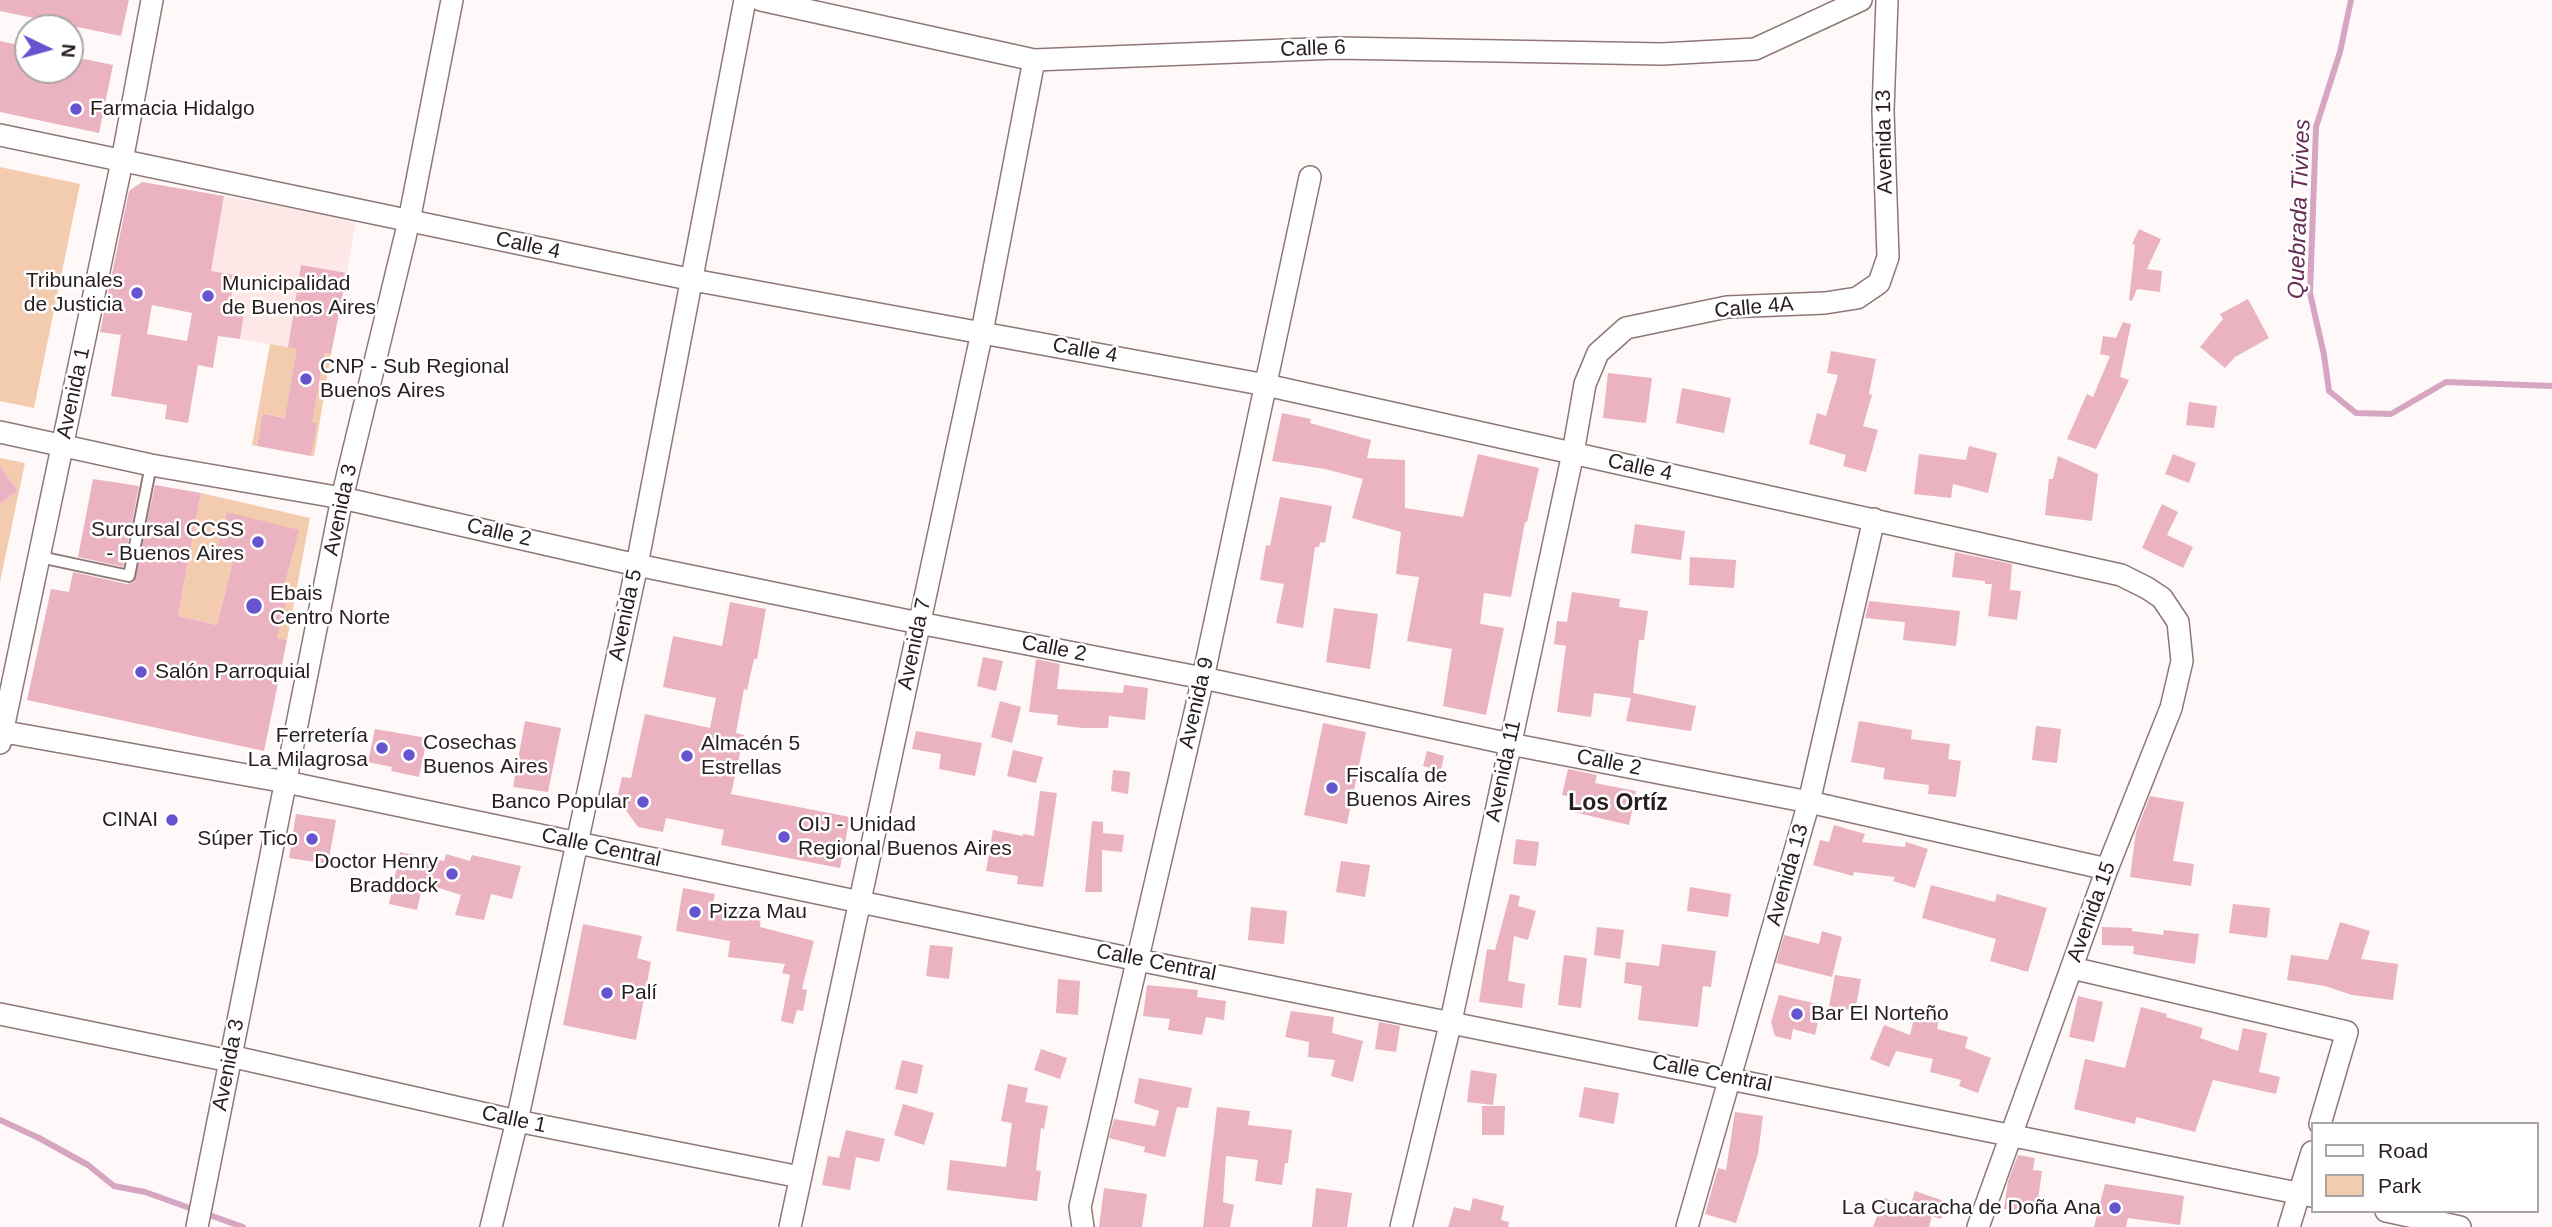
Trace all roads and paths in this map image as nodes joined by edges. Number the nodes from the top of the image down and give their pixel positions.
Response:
1 (152, 0) edge
2 (452, 0) edge
3 (745, 0) edge
4 (761, 0) edge
5 (1861, 0) edge
6 (1886, 0) edge
7 (1034, 61) junction
8 (0, 135) edge
9 (122, 161) junction
10 (1310, 177) dead end
11 (409, 221) junction
12 (693, 280) junction
13 (1879, 283) joint
14 (1626, 328) joint
15 (982, 332) junction
16 (1266, 384) junction
17 (0, 432) edge
18 (63, 446) junction
19 (1573, 453) junction
20 (150, 465) junction
21 (342, 498) junction
22 (1874, 519) junction
23 (40, 557) junction
24 (638, 565) junction
25 (2162, 598) joint
26 (919, 623) junction
27 (1203, 678) junction
28 (1, 735) edge
29 (1510, 744) junction
30 (286, 782) junction
31 (1809, 802) junction
32 (577, 843) junction
33 (2107, 869) junction
34 (860, 900) junction
35 (1138, 960) junction
36 (2072, 968) junction
37 (0, 1014) edge
38 (1451, 1021) junction
39 (230, 1058) junction
40 (1732, 1078) junction
41 (517, 1121) junction
42 (2321, 1122) edge
43 (2011, 1135) junction
44 (2310, 1166) edge
45 (800, 1177) junction
46 (2306, 1194) edge
47 (2395, 1213) edge
48 (492, 1222) edge
49 (197, 1227) edge
50 (790, 1227) edge
51 (1083, 1227) edge
52 (1401, 1227) edge
53 (1687, 1227) edge
54 (1978, 1227) edge
55 (2289, 1227) edge
56 (2460, 1227) edge

1 - 9 street, Avenida 1
2 - 11 street, Avenida 3
3 - 12 street, Avenida 5
4 - 7 street, Calle 6
5 - 7 street, Calle 6
6 - 13 street, Avenida 13
7 - 15 street, Avenida 7
8 - 9 street, Calle 4
9 - 11 street, Calle 4
9 - 18 street, Avenida 1
10 - 16 street, Avenida 9
11 - 12 street, Calle 4
11 - 21 street, Avenida 3
12 - 15 street, Calle 4
12 - 24 street, Avenida 5
13 - 14 street, Calle 4A
14 - 19 street, Avenida 11
15 - 16 street, Calle 4
15 - 26 street, Avenida 7
16 - 19 street, Calle 4
16 - 27 street, Avenida 9
17 - 18 street, Calle 2
18 - 20 street, Calle 2
18 - 23 street, Avenida 1
19 - 22 street, Calle 4
19 - 29 street, Avenida 11
20 - 21 street, Calle 2
20 - 23 lane
21 - 24 street, Calle 2
21 - 30 street, Avenida 3
22 - 25 street, Calle 4
22 - 31 street, Avenida 13
23 - 28 street, Avenida 1
24 - 26 street, Calle 2
24 - 32 street, Avenida 5
25 - 33 street, Avenida 15
26 - 27 street, Calle 2
26 - 34 street, Avenida 7
27 - 29 street, Calle 2
27 - 35 street, Avenida 9
28 - 30 street, Calle Central
29 - 31 street, Calle 2
29 - 38 street, Avenida 11
30 - 32 street, Calle Central
30 - 39 street, Avenida 3
31 - 33 street, Calle 2
31 - 40 street, Avenida 13
32 - 34 street, Calle Central
32 - 41 street, Avenida 5
33 - 36 street, Avenida 15
34 - 35 street, Calle Central
34 - 45 street, Avenida 7
35 - 38 street, Calle Central
35 - 51 street, Avenida 9
36 - 42 street
36 - 43 street, Avenida 15
37 - 39 street, Calle 1
38 - 40 street, Calle Central
38 - 52 street, Avenida 11
39 - 41 street, Calle 1
39 - 49 street, Avenida 3
40 - 43 street, Calle Central
40 - 53 street, Avenida 13
41 - 45 street, Calle 1
41 - 48 street, Avenida 5
43 - 46 street, Calle Central
43 - 54 street, Avenida 15
44 - 46 street
45 - 50 street, Avenida 7
46 - 55 street
47 - 56 street

